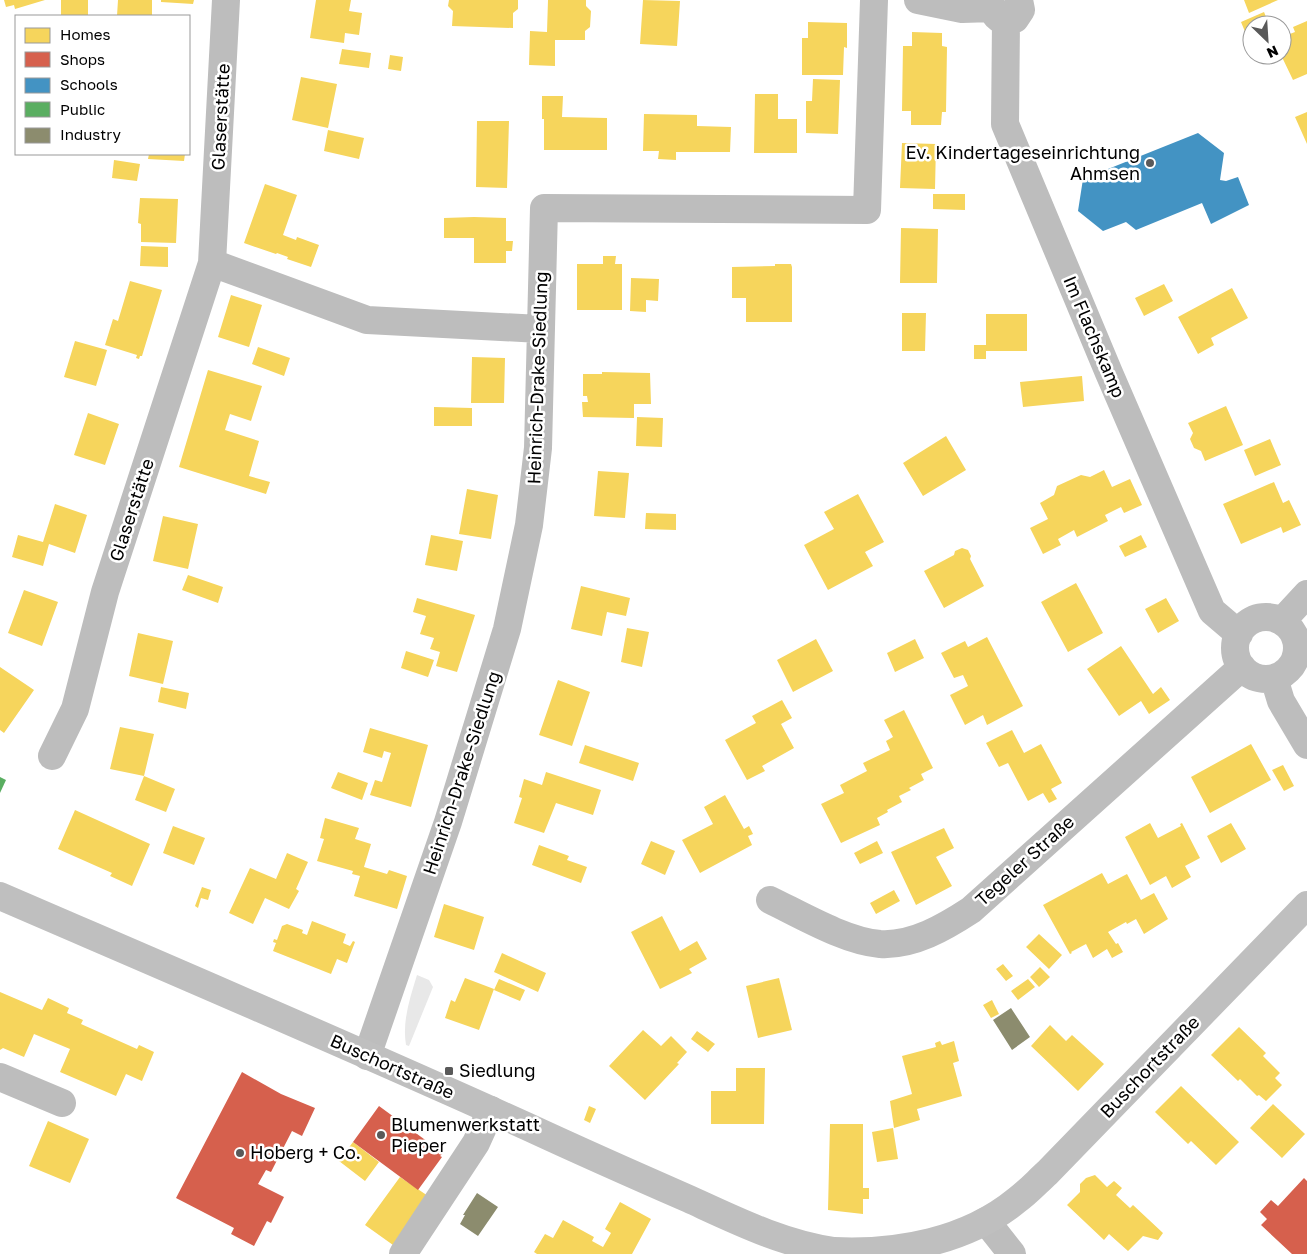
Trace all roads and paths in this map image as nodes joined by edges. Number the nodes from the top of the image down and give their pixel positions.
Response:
1 (226, 0) edge
2 (874, 0) edge
3 (918, 0) edge
4 (1009, 5) edge
5 (212, 263) junction
6 (540, 329) junction
7 (1307, 594) edge
8 (1282, 621) junction
9 (1239, 634) junction
10 (1242, 667) junction
11 (1274, 678) junction
12 (1307, 745) edge
13 (52, 756) dead end
14 (0, 896) edge
15 (770, 900) dead end
16 (1307, 906) edge
17 (367, 1056) junction
18 (0, 1077) edge
19 (62, 1103) dead end
20 (492, 1110) junction
21 (986, 1221) junction
22 (403, 1254) edge
23 (1012, 1254) edge

1 - 5 street, Glaserstätte
2 - 6 street, Heinrich-Drake-Siedlung
3 - 4 street
4 - 9 street, Im Flachskamp
5 - 6 street
5 - 13 street, Glaserstätte
6 - 17 street, Heinrich-Drake-Siedlung
7 - 8 street
8 - 9 street
8 - 11 street
9 - 10 street
10 - 11 street
10 - 15 street, Tegeler Straße
11 - 12 street
14 - 17 main road, Buschortstraße
16 - 21 main road, Buschortstraße
17 - 20 main road, Buschortstraße
18 - 19 street
20 - 21 main road, Buschortstraße
20 - 22 street
21 - 23 street

